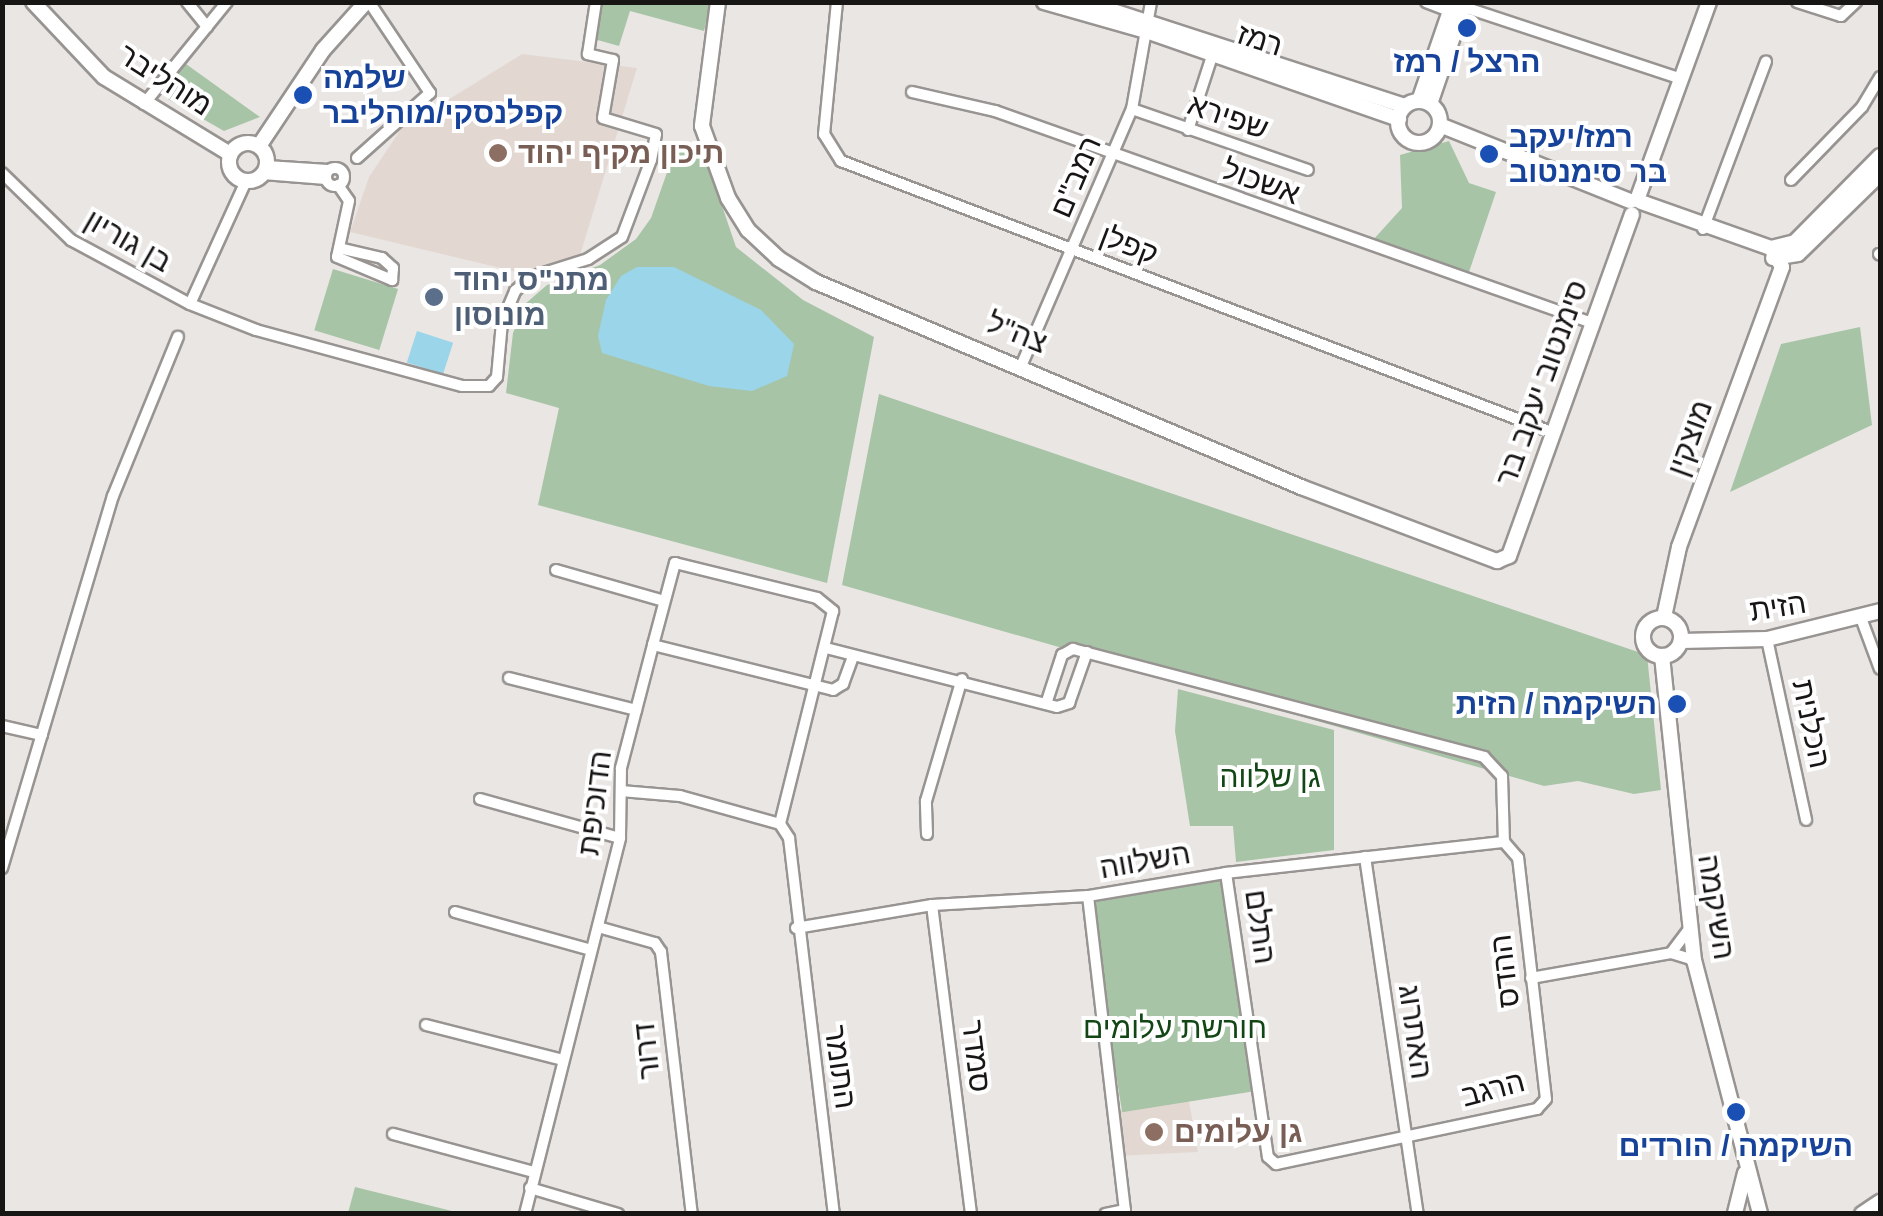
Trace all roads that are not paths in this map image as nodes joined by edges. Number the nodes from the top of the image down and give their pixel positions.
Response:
1 (34, 2) edge
2 (187, 2) edge
3 (227, 2) edge
4 (367, 2) edge
5 (596, 2) edge
6 (718, 2) edge
7 (837, 2) edge
8 (1044, 2) edge
9 (1085, 2) edge
10 (1150, 2) edge
11 (1426, 2) edge
12 (1709, 2) edge
13 (1797, 2) edge
14 (1856, 2) edge
15 (1458, 6) edge
16 (1147, 26) junction
17 (208, 27) junction
18 (1214, 48) junction
19 (1766, 61) dead end
20 (1880, 77) edge
21 (1678, 78) junction
22 (912, 92) dead end
23 (144, 104) junction
24 (1413, 107) junction
25 (1132, 109) junction
26 (1440, 125) junction
27 (1188, 130) junction
28 (259, 146) junction
29 (230, 154) junction
30 (1114, 154) junction
31 (1880, 156) edge
32 (357, 158) dead end
33 (265, 170) junction
34 (1308, 170) dead end
35 (2, 173) edge
36 (1880, 174) edge
37 (1791, 180) dead end
38 (246, 182) junction
39 (1636, 206) junction
40 (1705, 226) junction
41 (1072, 250) junction
42 (338, 253) junction
43 (1774, 254) junction
44 (190, 304) junction
45 (1592, 323) junction
46 (178, 336) dead end
47 (1022, 364) junction
48 (1554, 433) junction
49 (1497, 561) joint
50 (556, 570) dead end
51 (664, 601) junction
52 (1880, 610) edge
53 (1664, 618) junction
54 (1861, 618) junction
55 (1767, 638) junction
56 (1681, 641) junction
57 (653, 645) junction
58 (826, 648) junction
59 (1086, 652) junction
60 (853, 656) junction
61 (1662, 656) junction
62 (1880, 669) edge
63 (510, 678) dead end
64 (962, 679) junction
65 (816, 685) junction
66 (1046, 704) junction
67 (636, 710) junction
68 (2, 726) edge
69 (42, 736) junction
70 (621, 791) junction
71 (480, 799) dead end
72 (1806, 820) dead end
73 (780, 824) junction
74 (927, 834) dead end
75 (620, 838) junction
76 (1504, 842) junction
77 (1365, 858) junction
78 (2, 868) edge
79 (1226, 873) junction
80 (1088, 896) junction
81 (932, 906) junction
82 (456, 912) dead end
83 (598, 927) junction
84 (796, 928) junction
85 (1689, 929) junction
86 (592, 950) junction
87 (1671, 953) junction
88 (1694, 960) junction
89 (1531, 978) junction
90 (426, 1026) dead end
91 (563, 1060) junction
92 (1546, 1099) joint
93 (393, 1134) dead end
94 (1404, 1134) junction
95 (1746, 1162) junction
96 (1276, 1164) joint
97 (534, 1172) junction
98 (530, 1188) junction
99 (1880, 1202) edge
100 (1735, 1213) edge
101 (525, 1214) edge
102 (618, 1214) edge
103 (692, 1214) edge
104 (834, 1214) edge
105 (972, 1214) edge
106 (1104, 1214) edge
107 (1418, 1214) edge
108 (1758, 1214) edge
109 (1862, 1214) edge

1 - 23 street, מוהליבר
2 - 17 street
3 - 17 street
4 - 28 street
4 - 32 street
5 - 44 street, בן גוריון
6 - 47 street, צה"ל
7 - 41 street, קפלן
8 - 16 street, רמז
9 - 16 street, רמז
10 - 16 street, רמב"ם
11 - 15 street
12 - 21 street, סימנטוב יעקב בר
13 - 14 street
15 - 21 street
15 - 24 street
16 - 18 street, רמז
16 - 25 street, רמב"ם
17 - 23 street
18 - 24 street, רמז
18 - 27 street
19 - 40 street
20 - 37 street
21 - 39 street, סימנטוב יעקב בר
22 - 30 street, אשכול
23 - 29 street, מוהליבר
24 - 26 street
24 - 26 street, רמז
25 - 27 street, שפירא
25 - 30 street, רמב"ם
26 - 39 street
27 - 34 street, שפירא
28 - 29 street
28 - 33 street
29 - 38 street
30 - 41 street, רמב"ם
30 - 45 street, אשכול
31 - 43 street
33 - 38 street
33 - 42 street
35 - 44 street, בן גוריון
36 - 43 street
38 - 44 street
39 - 40 street
39 - 45 street, סימנטוב יעקב בר
40 - 43 street
41 - 47 street, רמב"ם
41 - 48 street, קפלן
42 - 42 street
43 - 53 street, מוצקין
45 - 48 street, סימנטוב יעקב בר
46 - 69 street
47 - 49 street, צה"ל
48 - 49 street, סימנטוב יעקב בר
50 - 51 street
51 - 57 street, הדוכיפת
51 - 58 street, הדוכיפת
52 - 54 street, הזית
53 - 56 street
53 - 61 street
54 - 55 street, הזית
54 - 62 street
55 - 56 street, הזית
55 - 72 street, הכלנית
56 - 61 street
57 - 65 street
57 - 67 street, הדוכיפת
58 - 60 street
58 - 65 street
59 - 66 street
59 - 66 street
59 - 76 street
60 - 64 street
60 - 65 street
61 - 85 street, השיקמה
63 - 67 street
64 - 66 street
64 - 74 street
65 - 73 street
67 - 70 street, הדוכיפת
68 - 69 street
69 - 78 street
70 - 73 street
70 - 75 street, הדוכיפת
71 - 75 street
73 - 84 street, התומר
75 - 83 street, הדוכיפת
76 - 77 street, השלווה
76 - 89 street, ההדס
77 - 79 street, השלווה
77 - 94 street, האתרוג
79 - 80 street, השלווה
79 - 96 street, התלם
80 - 81 street, השלווה
80 - 106 street
81 - 84 street, השלווה
81 - 105 street, סמדר
82 - 86 street
83 - 86 street, הדוכיפת
83 - 103 street, דרור
84 - 104 street, התומר
85 - 87 street
85 - 88 street, השיקמה
86 - 91 street, הדוכיפת
87 - 88 street
87 - 89 street
88 - 95 street, השיקמה
89 - 92 street, ההדס
90 - 91 street
91 - 97 street, הדוכיפת
92 - 94 street, הרגב
93 - 97 street
94 - 96 street, הרגב
94 - 107 street, האתרוג
95 - 100 street
95 - 108 street, השיקמה
97 - 98 street, הדוכיפת
98 - 101 street, הדוכיפת
98 - 102 street
99 - 109 street
100 - 108 street

